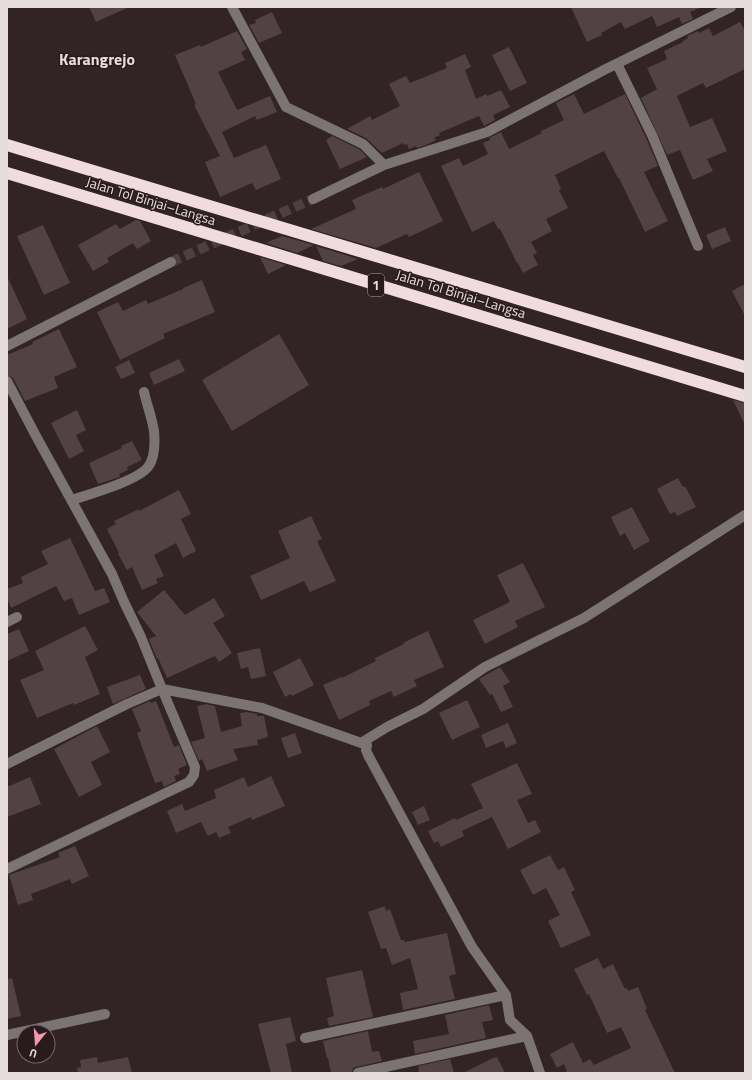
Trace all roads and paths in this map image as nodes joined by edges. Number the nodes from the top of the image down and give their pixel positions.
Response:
1 (232, 7) edge
2 (731, 7) edge
3 (617, 64) junction
4 (7, 145) edge
5 (384, 165) junction
6 (7, 174) edge
7 (312, 199) tunnel mouth
8 (698, 246) dead end
9 (171, 262) tunnel mouth
10 (7, 346) edge
11 (745, 367) edge
12 (7, 381) edge
13 (144, 392) dead end
14 (745, 396) edge
15 (72, 500) junction
16 (745, 515) edge
17 (17, 617) dead end
18 (7, 622) edge
19 (162, 689) junction
20 (367, 745) junction
21 (7, 764) edge
22 (7, 869) edge
23 (506, 995) junction
24 (104, 1014) dead end
25 (7, 1035) edge
26 (527, 1036) junction
27 (305, 1038) dead end
28 (358, 1073) edge
29 (540, 1073) edge

1 - 5 street
2 - 3 street
3 - 5 street
3 - 8 street
4 - 11 highway, Jalan Tol Binjai–Langsa / 1
5 - 7 street
6 - 14 highway, Jalan Tol Binjai–Langsa / 1
9 - 10 street
12 - 15 street
13 - 15 street
15 - 19 street
16 - 20 street
17 - 18 street
19 - 20 street
19 - 21 street
19 - 22 street
20 - 23 street
23 - 26 street
23 - 27 street
24 - 25 street
26 - 28 street
26 - 29 street

